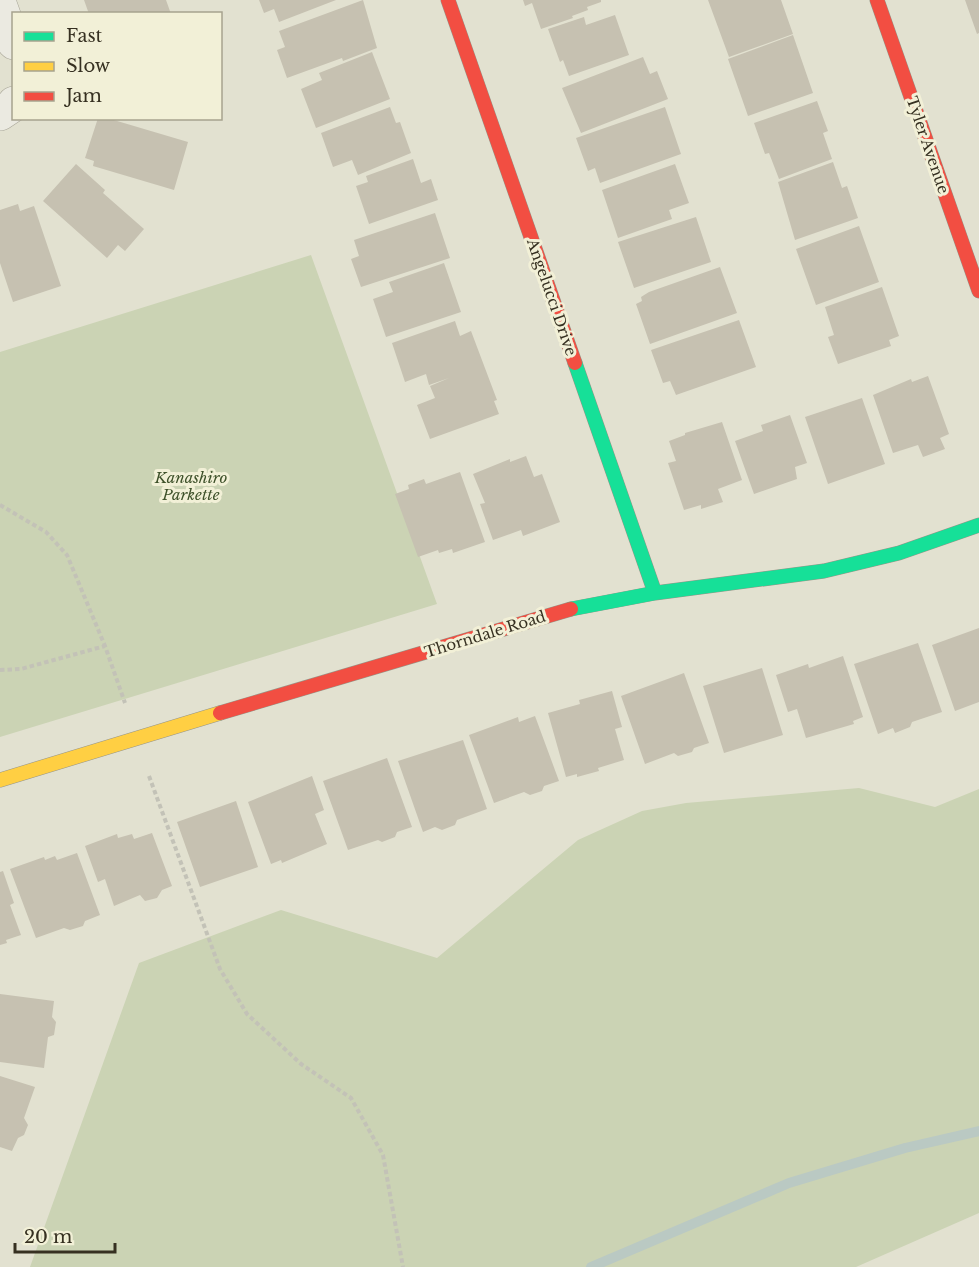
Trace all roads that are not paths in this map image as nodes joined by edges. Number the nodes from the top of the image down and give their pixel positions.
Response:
1 (448, 0) edge
2 (877, 0) edge
3 (0, 4) edge
4 (12, 37) edge
5 (979, 291) edge
6 (979, 525) edge
7 (655, 593) junction
8 (0, 780) edge

1 - 7 street, Angelucci Drive
2 - 5 street, Tyler Avenue
3 - 4 street
6 - 7 street, Thorndale Road
7 - 8 street, Thorndale Road

